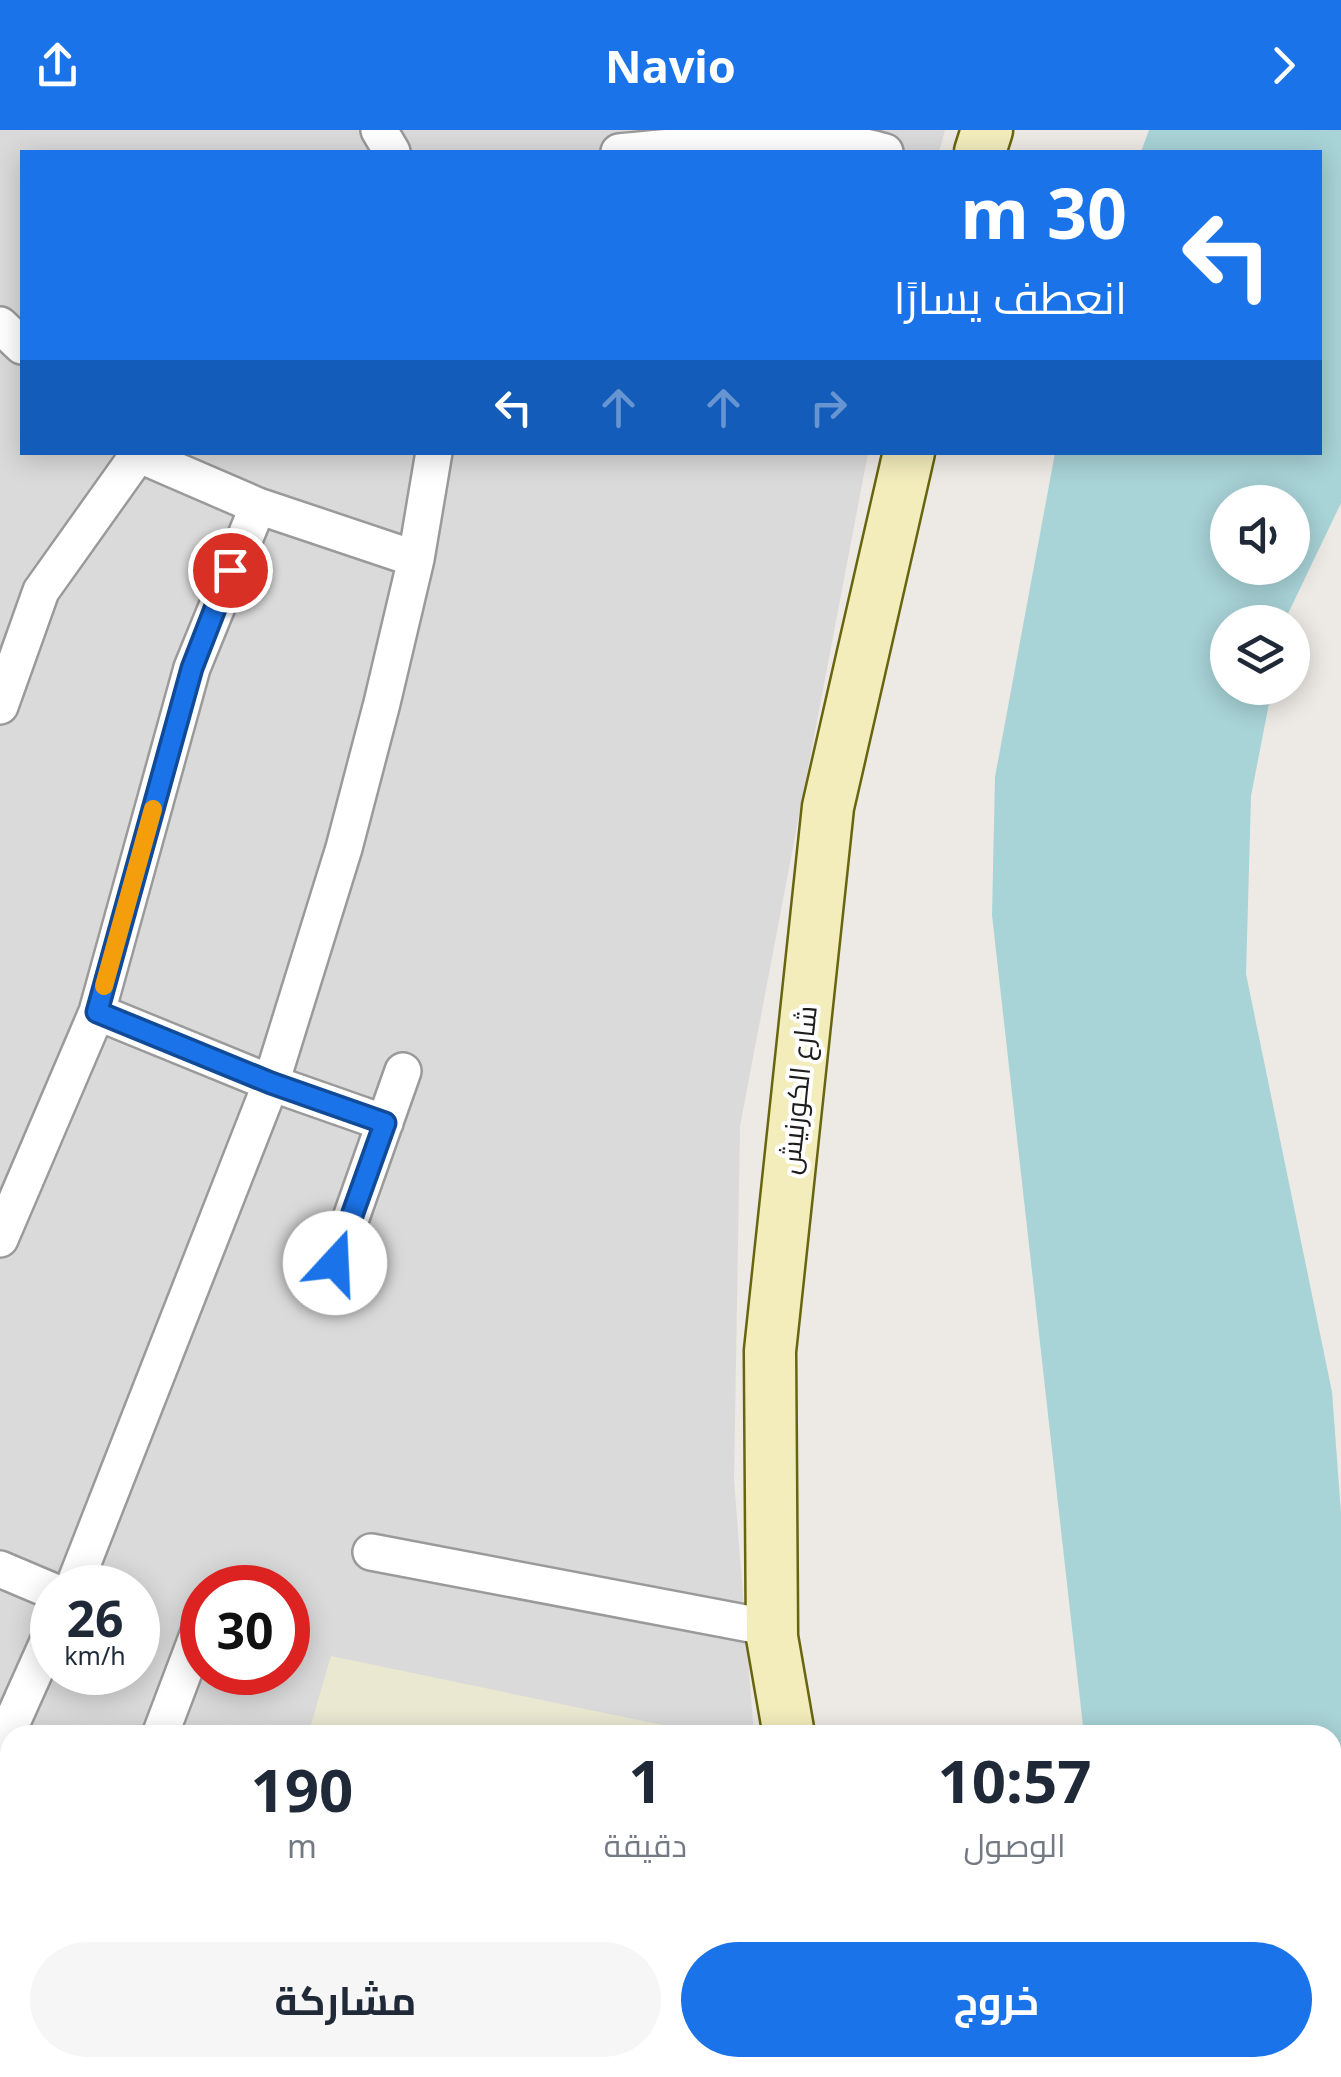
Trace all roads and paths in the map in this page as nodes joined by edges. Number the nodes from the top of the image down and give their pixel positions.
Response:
1 (642, 150) edge
2 (880, 150) edge
3 (0, 325) edge
4 (20, 344) edge
5 (136, 455) edge
6 (139, 455) edge
7 (433, 455) edge
8 (909, 455) edge
9 (258, 506) junction
10 (416, 559) junction
11 (0, 706) edge
12 (97, 1012) junction
13 (403, 1071) dead end
14 (271, 1083) junction
15 (385, 1123) junction
16 (0, 1239) edge
17 (335, 1263) dead end
18 (371, 1552) dead end
19 (83, 1565) edge
20 (0, 1568) edge
21 (30, 1581) edge
22 (771, 1628) junction
23 (30, 1682) edge
24 (180, 1682) edge
25 (11, 1725) edge
26 (164, 1725) edge
27 (786, 1725) edge

1 - 2 street
3 - 4 street
5 - 11 street
6 - 9 street
7 - 10 street
8 - 22 street, شارع الكورنيش
9 - 10 street
9 - 12 street
10 - 14 street
12 - 14 street
12 - 16 street
13 - 15 street
14 - 15 street
14 - 19 street
15 - 17 street
18 - 22 street
20 - 21 street
22 - 27 street, شارع الكورنيش
23 - 25 street
24 - 26 street

